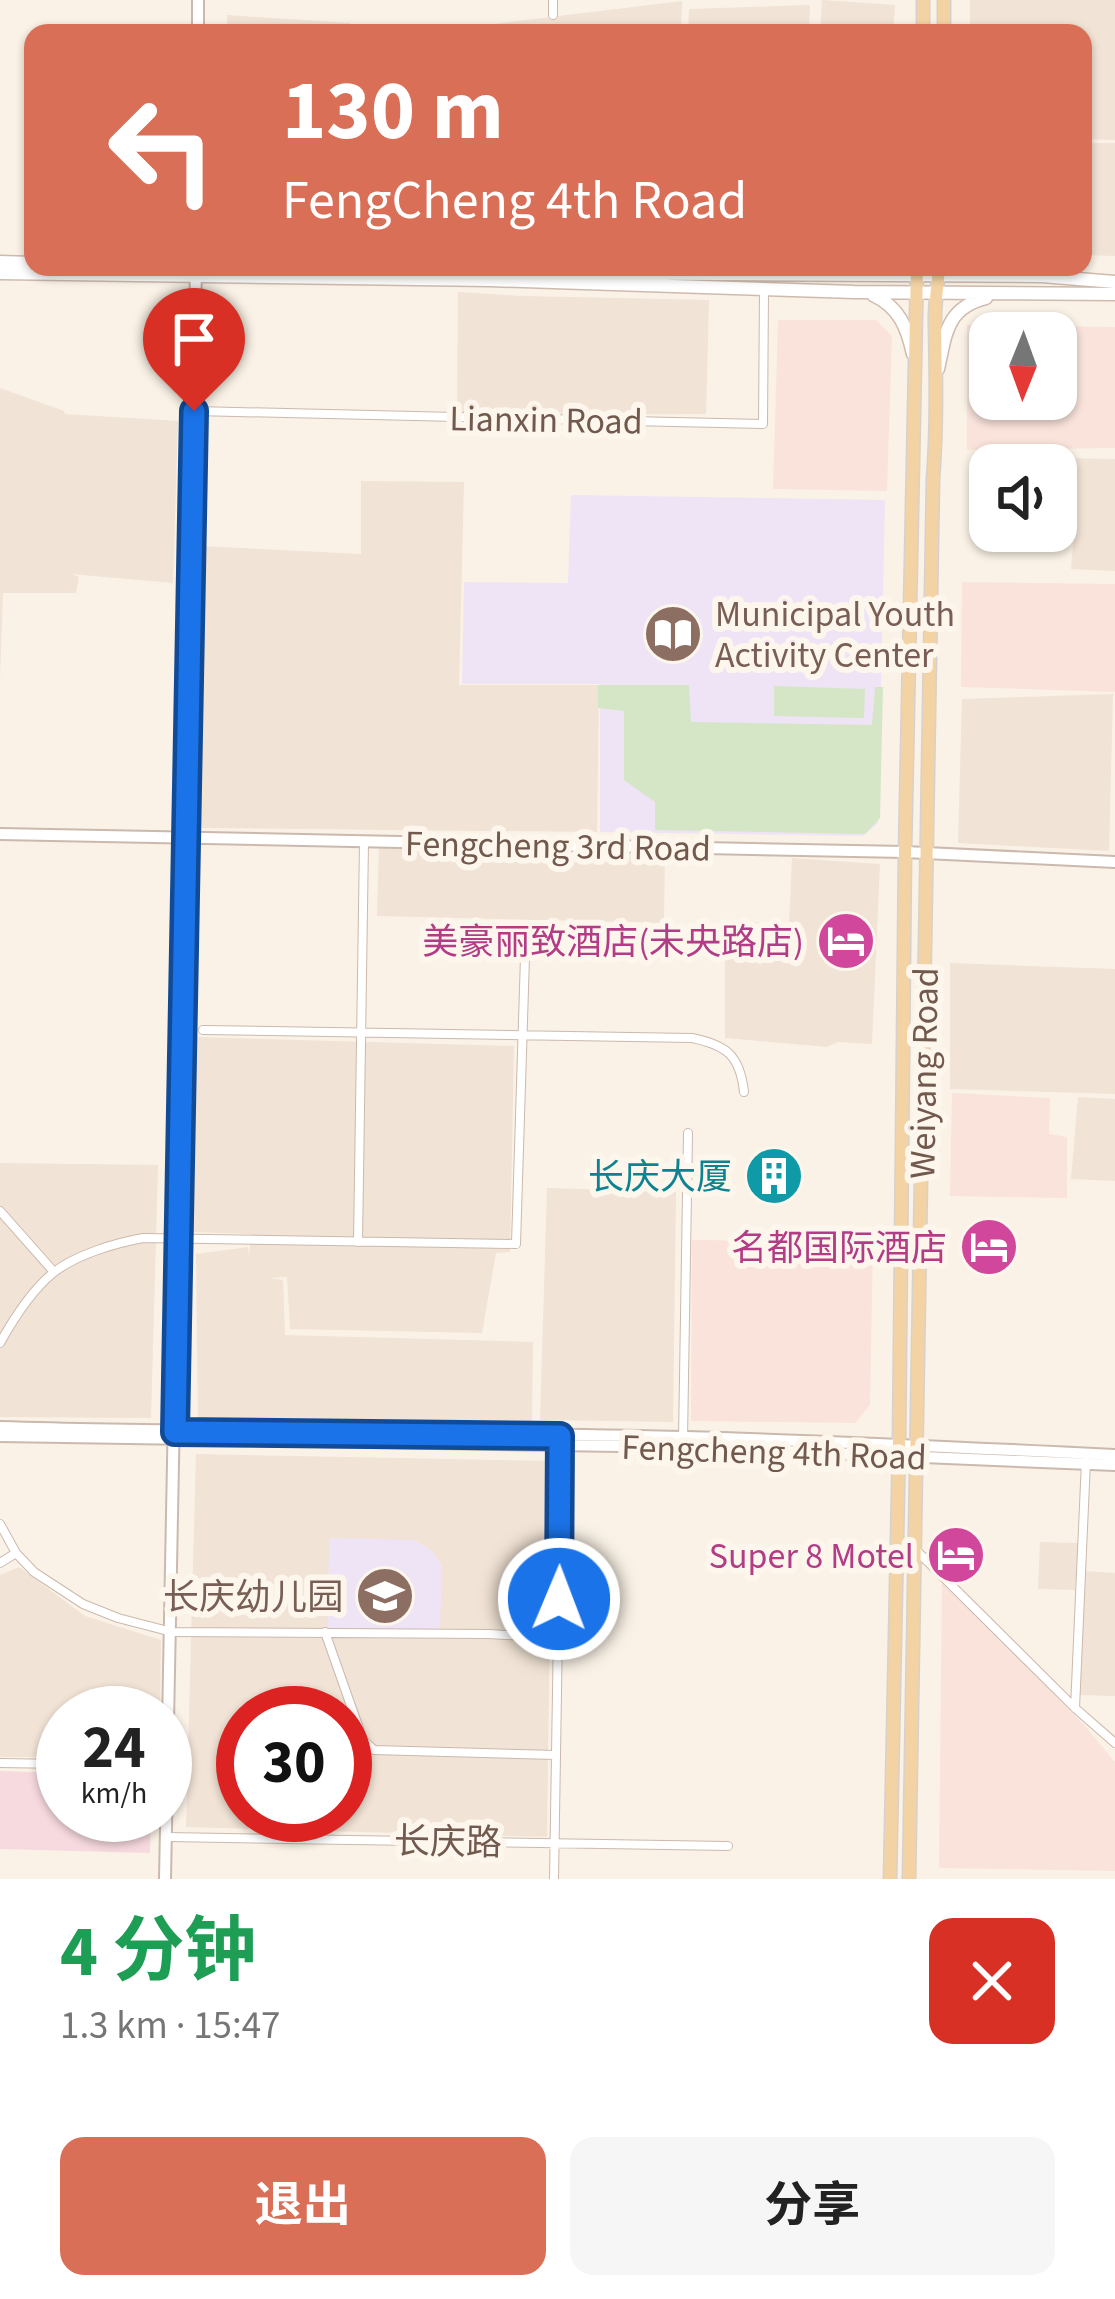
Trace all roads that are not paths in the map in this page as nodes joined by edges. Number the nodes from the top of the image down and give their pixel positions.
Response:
1 (553, 0) edge
2 (553, 15) dead end
3 (195, 276) edge
4 (342, 276) edge
5 (917, 276) edge
6 (938, 276) edge
7 (1016, 276) edge
8 (1115, 282) edge
9 (764, 290) junction
10 (854, 292) junction
11 (917, 292) junction
12 (935, 292) junction
13 (1018, 292) junction
14 (1115, 294) edge
15 (914, 360) junction
16 (937, 370) junction
17 (194, 411) junction
18 (0, 834) edge
19 (187, 837) junction
20 (364, 840) junction
21 (905, 852) junction
22 (926, 852) junction
23 (1115, 862) edge
24 (526, 925) dead end
25 (203, 1030) dead end
26 (361, 1033) junction
27 (522, 1036) junction
28 (744, 1091) dead end
29 (688, 1133) dead end
30 (0, 1211) edge
31 (179, 1238) junction
32 (358, 1242) junction
33 (54, 1272) junction
34 (0, 1342) edge
35 (0, 1432) edge
36 (175, 1436) junction
37 (561, 1440) junction
38 (683, 1442) junction
39 (916, 1449) junction
40 (899, 1450) junction
41 (1115, 1455) edge
42 (1086, 1459) junction
43 (1115, 1465) edge
44 (0, 1525) edge
45 (915, 1549) junction
46 (16, 1553) junction
47 (0, 1563) edge
48 (172, 1632) junction
49 (325, 1632) junction
50 (559, 1638) junction
51 (170, 1686) edge
52 (1075, 1708) junction
53 (1115, 1743) edge
54 (556, 1756) junction
55 (0, 1763) edge
56 (36, 1764) edge
57 (192, 1837) edge
58 (167, 1842) edge
59 (556, 1843) junction
60 (728, 1846) dead end
61 (165, 1879) edge
62 (554, 1879) edge
63 (890, 1879) edge
64 (909, 1879) edge

1 - 2 street
3 - 17 street
4 - 9 main road
5 - 11 main road, Weiyang Road
6 - 12 main road, Weiyang Road
7 - 8 main road
9 - 10 main road
9 - 17 street, Lianxin Road
10 - 11 main road
10 - 15 main road
11 - 12 main road
11 - 15 main road, Weiyang Road
12 - 13 main road
12 - 16 main road, Weiyang Road
13 - 14 main road
13 - 16 main road
15 - 21 main road, Weiyang Road
16 - 22 main road, Weiyang Road
17 - 19 street
18 - 19 street, Fengcheng 3rd Road
19 - 20 street, Fengcheng 3rd Road
19 - 31 street
20 - 21 street, Fengcheng 3rd Road
20 - 26 street
21 - 22 street, Fengcheng 3rd Road
21 - 40 main road, Weiyang Road
22 - 23 street, Fengcheng 3rd Road
22 - 39 main road, Weiyang Road
24 - 27 street
25 - 26 street
26 - 27 street
26 - 32 street
27 - 28 street
27 - 32 street
29 - 38 street
30 - 33 street
31 - 32 street
31 - 33 street
31 - 36 street
33 - 34 street
35 - 36 street, Fengcheng 4th Road
36 - 37 street, Fengcheng 4th Road
36 - 48 street
37 - 38 street, Fengcheng 4th Road
37 - 50 street
38 - 40 street, Fengcheng 4th Road
39 - 40 street, Fengcheng 4th Road
39 - 42 street, Fengcheng 4th Road
39 - 45 main road, Weiyang Road
40 - 63 main road, Weiyang Road
41 - 42 street, Fengcheng 4th Road
42 - 43 street, Fengcheng 4th Road
42 - 52 street
44 - 46 street
45 - 52 street
45 - 64 main road, Weiyang Road
46 - 47 street
46 - 48 street
48 - 49 street
48 - 51 street
49 - 50 street
49 - 54 street
50 - 54 street
52 - 53 street
54 - 59 street
55 - 56 street
57 - 59 street, 长庆路
58 - 61 street
59 - 60 street, 长庆路
59 - 62 street

